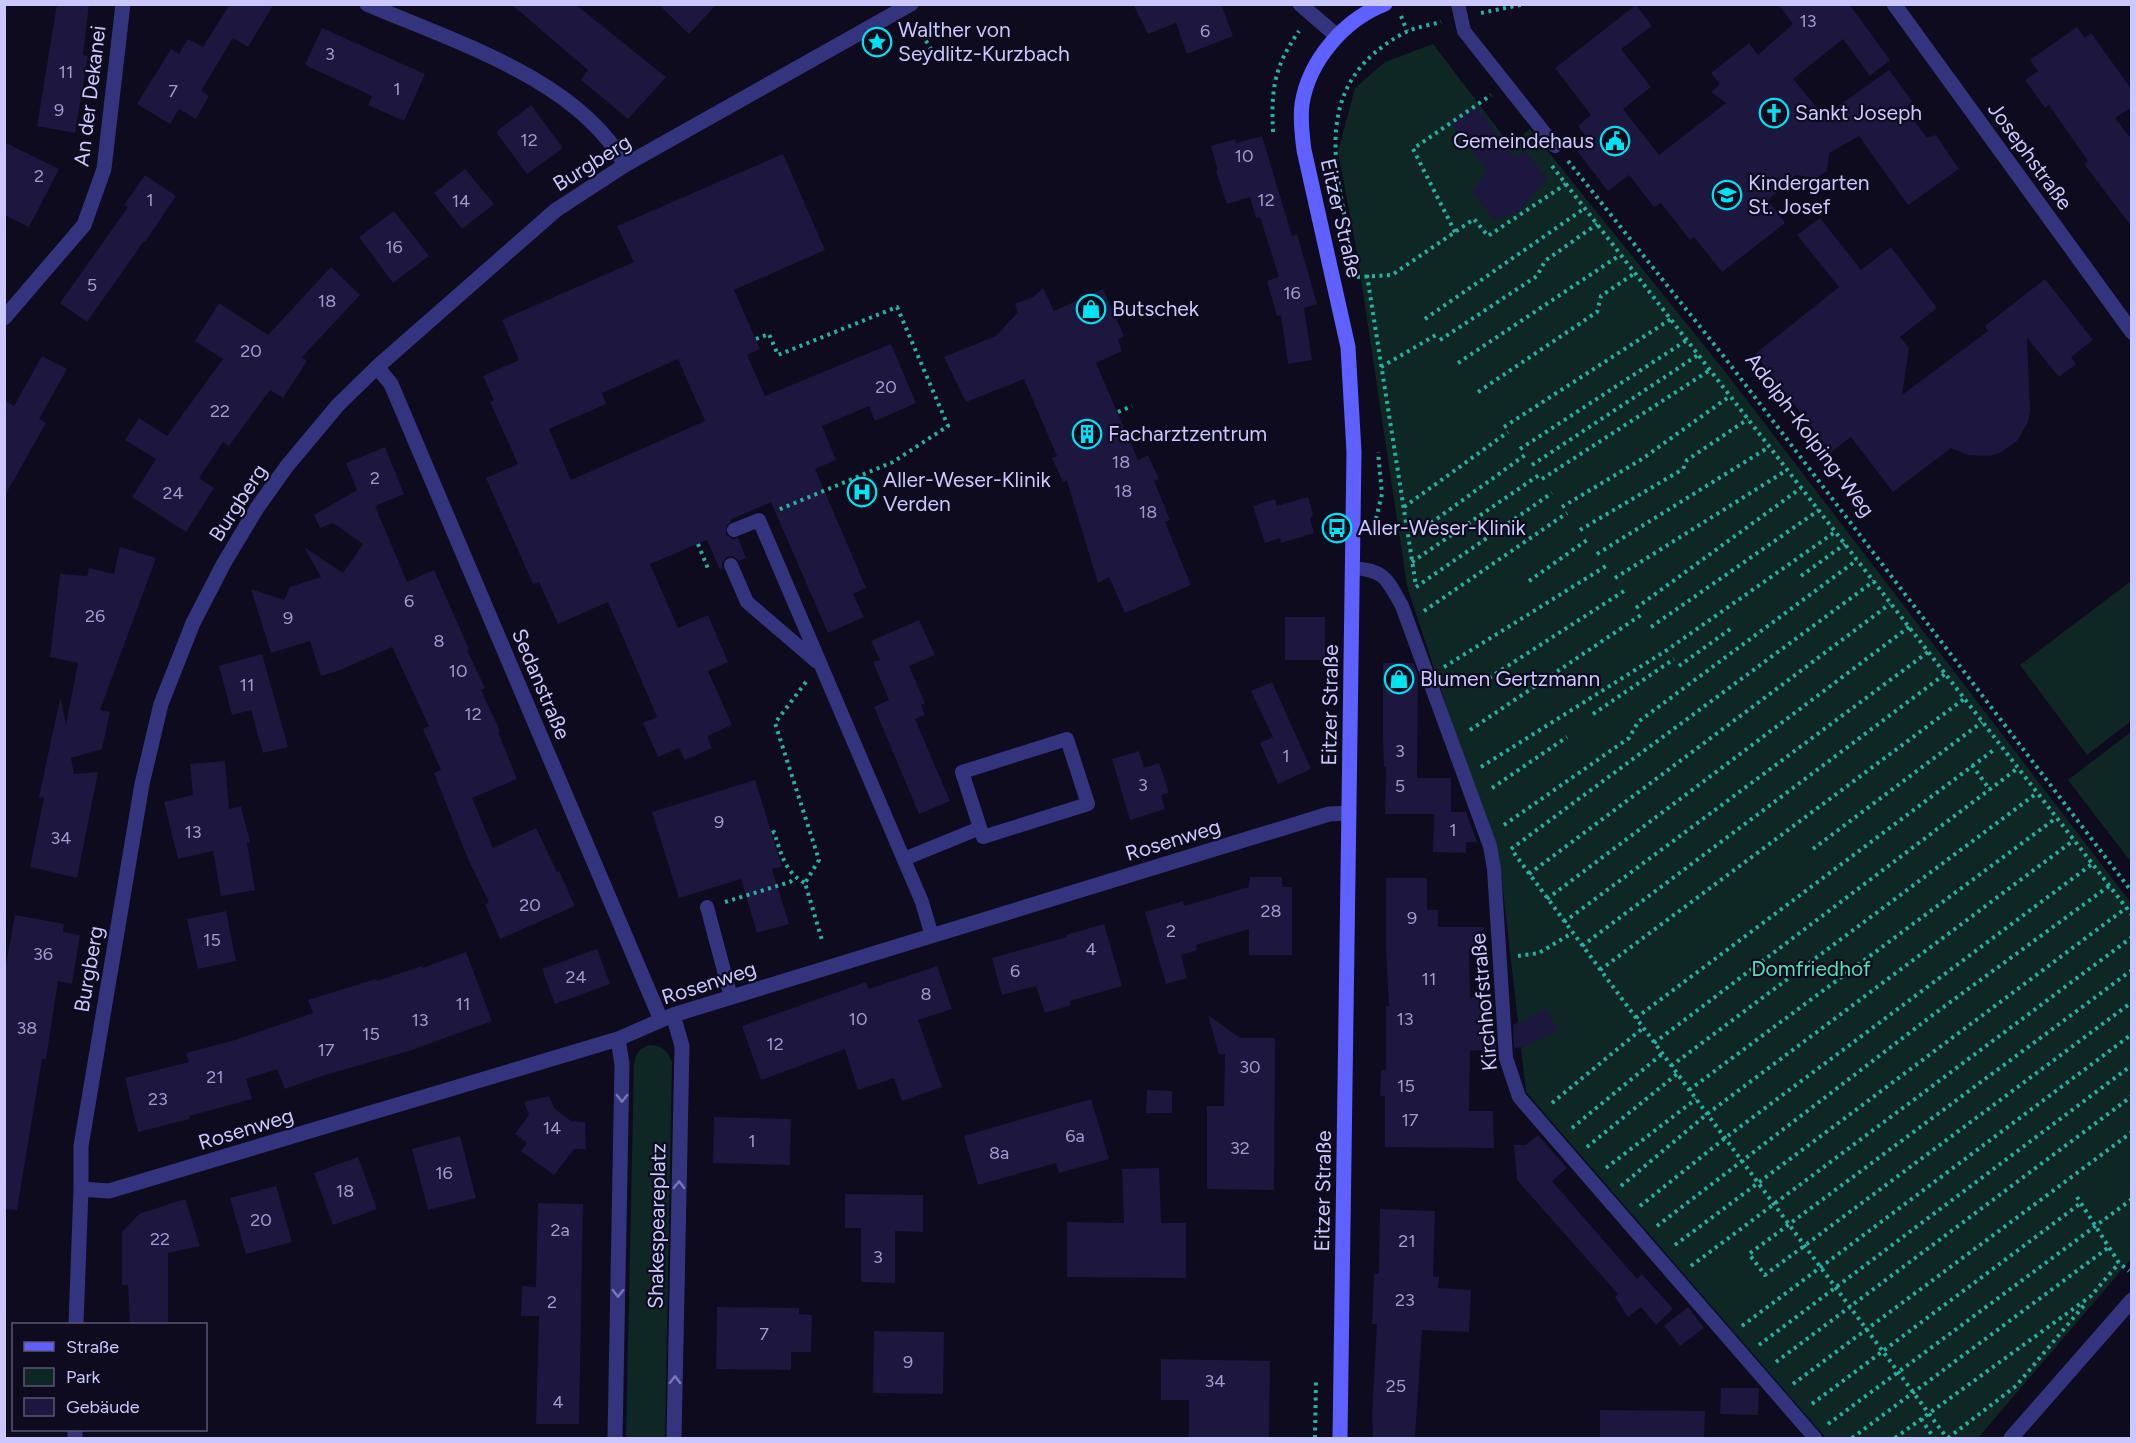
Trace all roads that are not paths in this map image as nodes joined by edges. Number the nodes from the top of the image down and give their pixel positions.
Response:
1 (123, 4) edge
2 (367, 4) edge
3 (911, 4) edge
4 (1300, 4) edge
5 (1385, 4) edge
6 (1894, 4) edge
7 (1459, 11) edge
8 (1337, 36) junction
9 (1555, 146) road end
10 (625, 165) junction
11 (4, 318) edge
12 (2132, 332) edge
13 (377, 367) junction
14 (734, 530) dead end
15 (731, 565) dead end
16 (1353, 568) junction
17 (820, 665) junction
18 (1349, 813) junction
19 (980, 828) junction
20 (904, 859) junction
21 (707, 907) road end
22 (932, 936) junction
23 (731, 997) junction
24 (667, 1018) junction
25 (618, 1040) junction
26 (81, 1189) junction
27 (2132, 1300) edge
28 (76, 1323) edge
29 (615, 1438) edge
30 (674, 1438) edge
31 (1340, 1438) edge
32 (1815, 1438) edge
33 (2011, 1438) edge

1 - 11 street, An der Dekanei
2 - 10 street
3 - 10 street, Burgberg
4 - 8 street
5 - 8 main road, Eitzer Straße
6 - 12 street, Josephstraße
7 - 9 lane
8 - 16 main road, Eitzer Straße
10 - 13 street, Burgberg
13 - 24 street, Sedanstraße
13 - 26 street, Burgberg
14 - 17 lane
15 - 17 lane
16 - 18 main road, Eitzer Straße
16 - 32 lane, Kirchhofstraße
17 - 20 lane
18 - 22 street, Rosenweg
18 - 31 main road, Eitzer Straße
19 - 19 lane
19 - 20 lane
20 - 22 lane
21 - 23 lane
22 - 23 street, Rosenweg
23 - 24 street, Rosenweg
24 - 25 street, Rosenweg
30 -> 24 street, Shakespeareplatz
25 - 26 street, Rosenweg
25 -> 29 street, Shakespeareplatz
26 - 28 street, Burgberg
27 - 33 street

